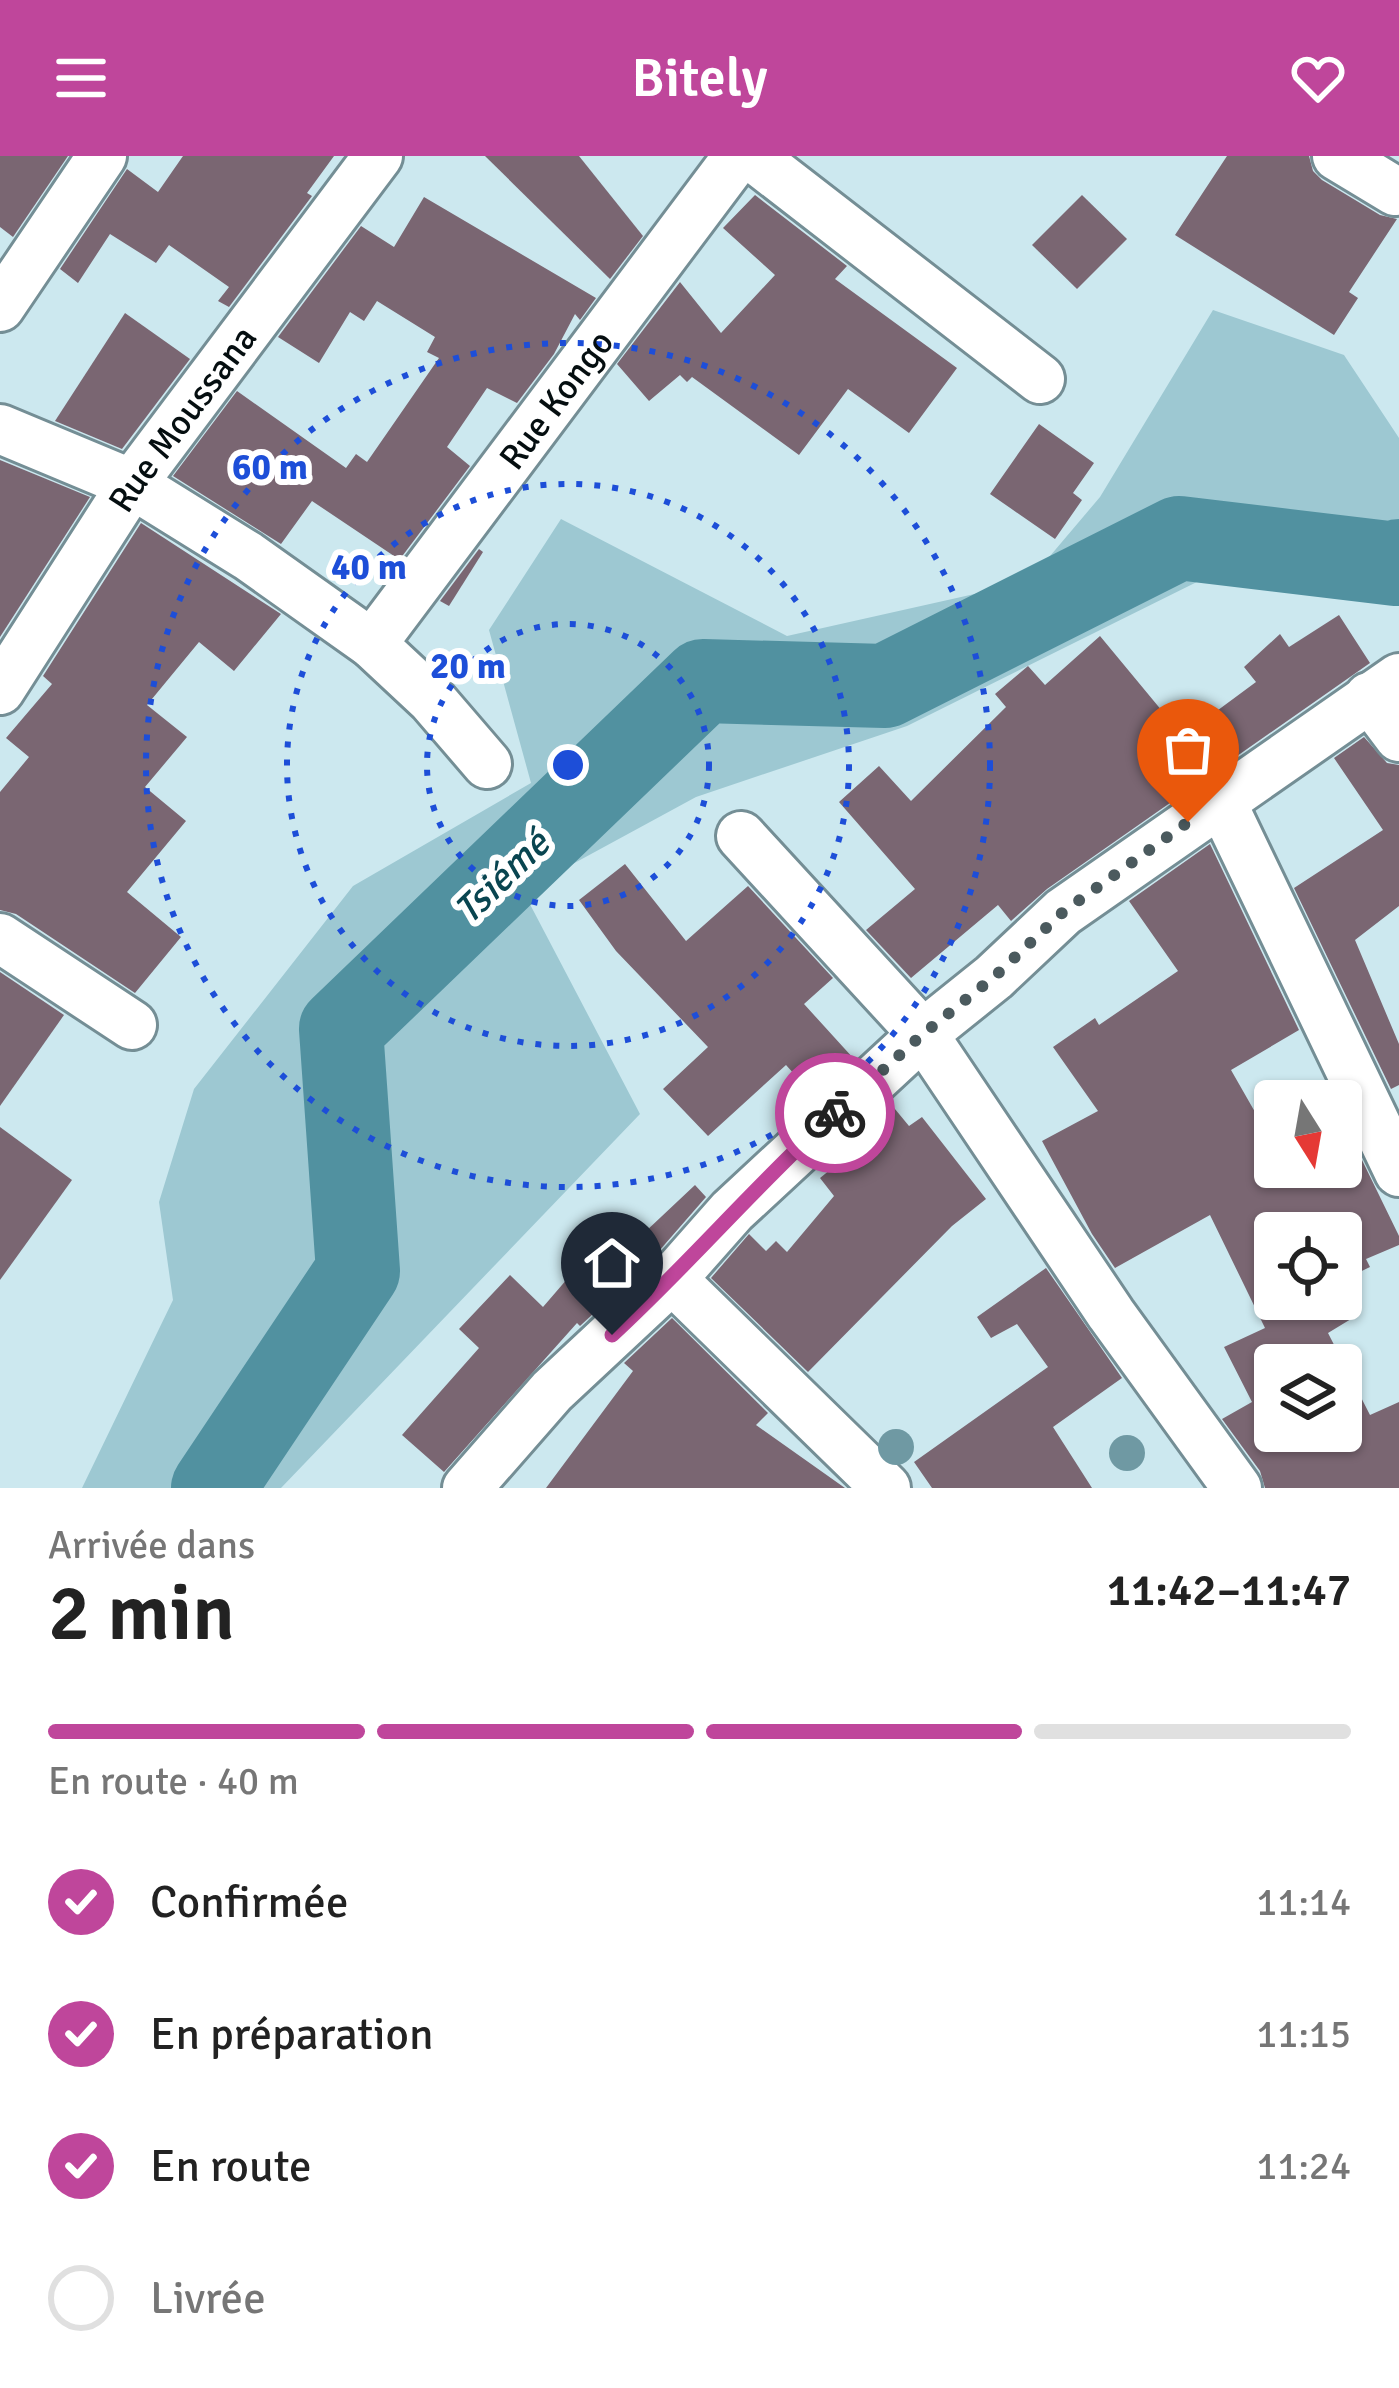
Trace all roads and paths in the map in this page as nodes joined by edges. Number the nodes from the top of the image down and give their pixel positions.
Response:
1 (102, 156) edge
2 (378, 156) edge
3 (737, 156) edge
4 (752, 156) edge
5 (1337, 156) edge
6 (1395, 191) dead end
7 (0, 308) edge
8 (1040, 379) dead end
9 (0, 430) edge
10 (132, 484) junction
11 (372, 644) junction
12 (1384, 687) edge
13 (0, 690) edge
14 (1399, 737) edge
15 (487, 764) dead end
16 (1220, 799) junction
17 (741, 836) dead end
18 (0, 938) edge
19 (132, 1025) dead end
20 (923, 1034) junction
21 (1399, 1172) edge
22 (672, 1280) junction
23 (467, 1488) edge
24 (886, 1488) edge
25 (1237, 1488) edge

1 - 7 street
2 - 10 street, Rue Moussana
3 - 11 street, Rue Kongo
4 - 8 street
5 - 6 street
9 - 10 street
10 - 11 street
10 - 13 street, Rue Moussana
11 - 15 street
12 - 14 street
12 - 16 street
16 - 20 street
16 - 21 street
17 - 20 street
18 - 19 street
20 - 22 street
20 - 25 street
22 - 23 street
22 - 24 street

